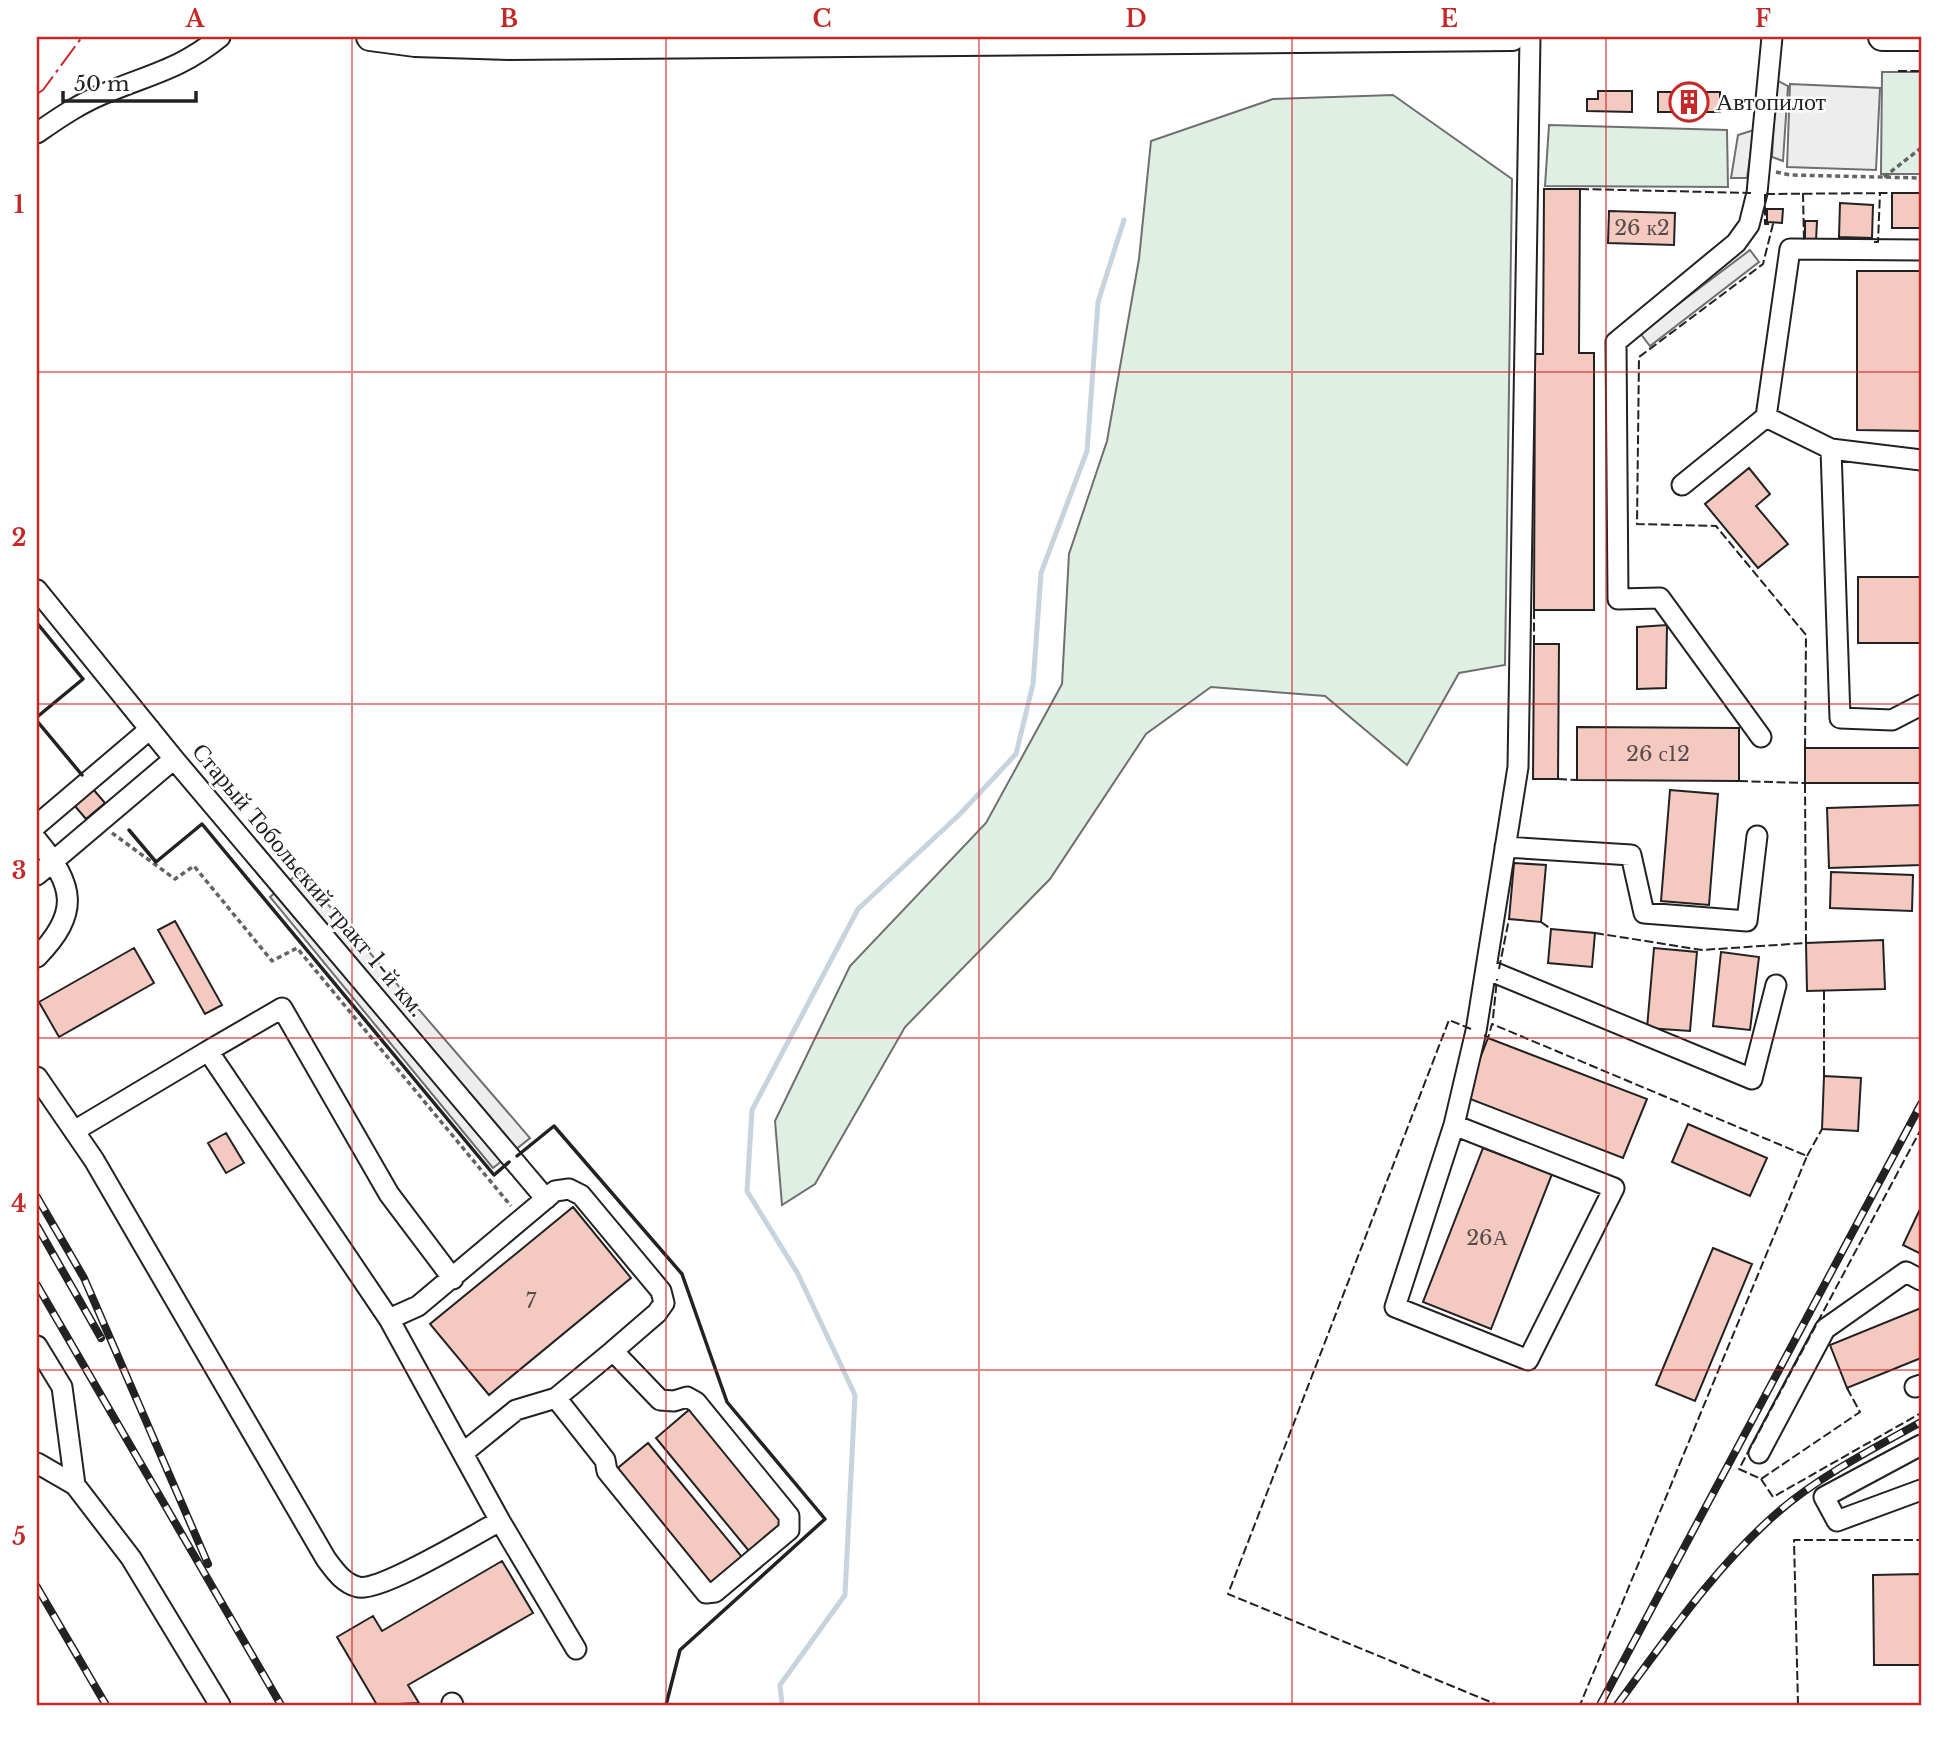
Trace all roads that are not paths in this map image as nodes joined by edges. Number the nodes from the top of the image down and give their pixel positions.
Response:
1 (220, 37) edge
2 (369, 37) edge
3 (1292, 37) edge
4 (1512, 37) edge
5 (1530, 37) edge
6 (1772, 37) edge
7 (1882, 37) edge
8 (1921, 37) edge
9 (996, 39) edge
10 (509, 41) edge
11 (37, 132) edge
12 (1921, 250) edge
13 (1766, 417) junction
14 (1831, 449) junction
15 (1921, 460) edge
16 (1682, 485) dead end
17 (37, 590) edge
18 (1921, 705) edge
19 (150, 729) junction
20 (1761, 737) dead end
21 (174, 759) junction
22 (37, 825) edge
23 (1756, 836) dead end
24 (37, 840) edge
25 (1505, 847) junction
26 (55, 861) junction
27 (37, 875) edge
28 (37, 957) edge
29 (1486, 968) junction
30 (1776, 985) dead end
31 (208, 1051) junction
32 (37, 1077) edge
33 (1454, 1125) junction
34 (74, 1131) junction
35 (546, 1199) junction
36 (453, 1279) junction
37 (1921, 1280) edge
38 (389, 1319) junction
39 (37, 1346) edge
40 (613, 1351) junction
41 (556, 1398) junction
42 (1921, 1445) edge
43 (463, 1453) junction
44 (1759, 1453) dead end
45 (37, 1463) edge
46 (75, 1485) junction
47 (1921, 1490) edge
48 (500, 1521) junction
49 (576, 1649) dead end
50 (220, 1705) edge

1 - 11 lane
2 - 10 main road
3 - 4 main road
3 - 9 main road
5 - 25 lane
6 - 20 lane
7 - 8 main road
9 - 10 main road
12 - 13 lane
13 - 14 lane
13 - 16 lane
14 - 15 lane
14 - 18 lane
17 - 19 lane, Старый Тобольский тракт 1-й км.
19 - 21 lane, Старый Тобольский тракт 1-й км.
19 - 22 lane
21 - 26 lane
21 - 35 lane, Старый Тобольский тракт 1-й км.
23 - 25 lane
24 - 26 lane
25 - 29 lane
26 - 27 lane
26 - 28 lane
29 - 30 lane
29 - 33 lane
31 - 34 lane
31 - 36 lane
31 - 38 lane
32 - 34 lane
33 - 33 lane
34 - 48 lane
35 - 36 lane
35 - 40 lane
36 - 38 lane
37 - 44 lane
38 - 43 lane
39 - 46 lane
40 - 41 lane
40 - 41 lane
41 - 43 lane
42 - 47 lane
43 - 48 lane
45 - 46 lane
46 - 50 lane
48 - 49 lane

